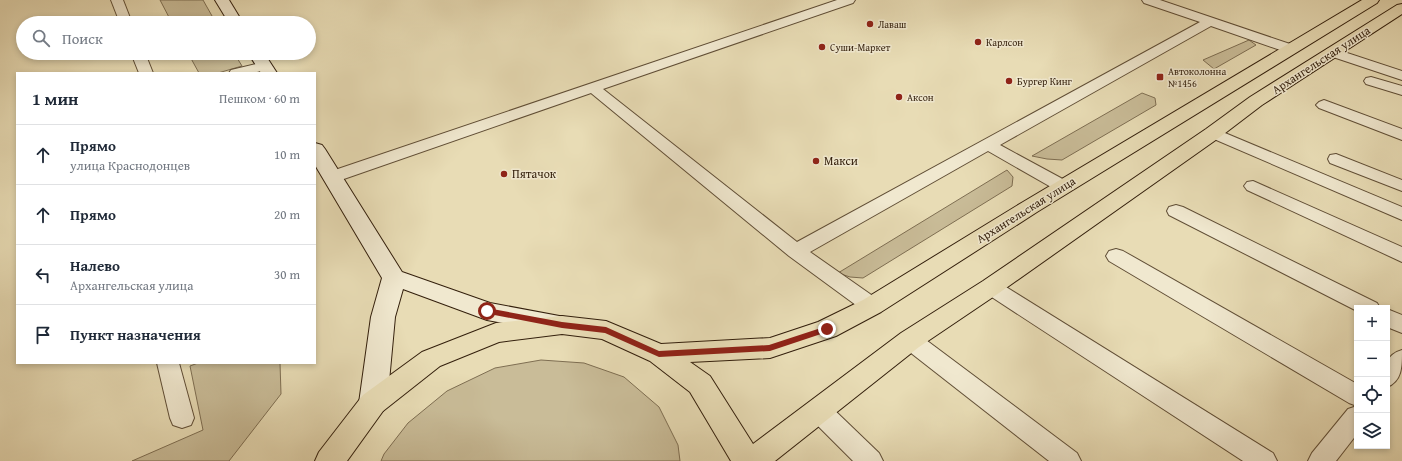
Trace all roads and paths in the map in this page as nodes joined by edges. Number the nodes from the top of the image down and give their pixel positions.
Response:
1 (118, 0) edge
2 (222, 0) edge
3 (849, 0) edge
4 (1148, 0) edge
5 (1372, 0) edge
6 (1402, 8) edge
7 (124, 16) edge
8 (232, 16) edge
9 (1209, 22) junction
10 (1291, 49) junction
11 (1332, 52) junction
12 (141, 60) edge
13 (263, 64) edge
14 (146, 72) edge
15 (239, 72) edge
16 (1402, 76) edge
17 (1372, 81) dead end
18 (593, 88) junction
19 (1402, 91) edge
20 (1324, 105) dead end
21 (1212, 133) junction
22 (1402, 135) edge
23 (989, 145) junction
24 (316, 151) edge
25 (1336, 159) dead end
26 (332, 178) junction
27 (1253, 186) dead end
28 (1402, 186) edge
29 (1064, 187) junction
30 (1176, 211) dead end
31 (1402, 214) edge
32 (796, 251) junction
33 (1116, 256) dead end
34 (1402, 256) edge
35 (394, 278) junction
36 (991, 287) junction
37 (1363, 305) edge
38 (872, 306) junction
39 (1390, 319) edge
40 (562, 325) junction
41 (1402, 325) edge
42 (910, 340) junction
43 (659, 354) junction
44 (1402, 359) edge
45 (170, 364) edge
46 (1388, 377) edge
47 (1354, 394) edge
48 (373, 403) junction
49 (818, 410) junction
50 (182, 418) dead end
51 (1354, 420) edge
52 (330, 461) edge
53 (747, 461) edge
54 (752, 461) edge
55 (870, 461) edge
56 (1068, 461) edge
57 (1264, 461) edge
58 (1321, 461) edge

1 - 7 lane
2 - 8 main road
3 - 18 lane
4 - 9 lane
5 - 10 main road, Архангельская улица
6 - 11 main road, Архангельская улица
9 - 10 lane
9 - 23 lane
10 - 29 main road, Архангельская улица
11 - 16 lane
11 - 21 main road, Архангельская улица
12 - 14 lane
13 - 15 lane
17 - 19 lane
18 - 26 lane
18 - 32 lane
20 - 22 lane
21 - 31 lane
21 - 36 main road, Архангельская улица
23 - 29 lane
23 - 32 lane
24 - 26 main road
25 - 28 lane
26 - 35 main road
27 - 34 lane
29 - 38 main road, Архангельская улица
30 - 37 lane
32 - 38 lane
33 - 47 lane
35 - 40 main road
35 - 48 main road
36 - 42 main road, Архангельская улица
36 - 57 lane
38 - 43 main road, Архангельская улица
39 - 41 lane
40 - 43 main road
40 - 48 main road
42 - 49 main road, Архангельская улица
42 - 56 lane
43 - 53 main road
44 - 46 lane
45 - 50 lane
48 - 52 main road
49 - 54 main road, Архангельская улица
49 - 55 lane
51 - 58 lane

